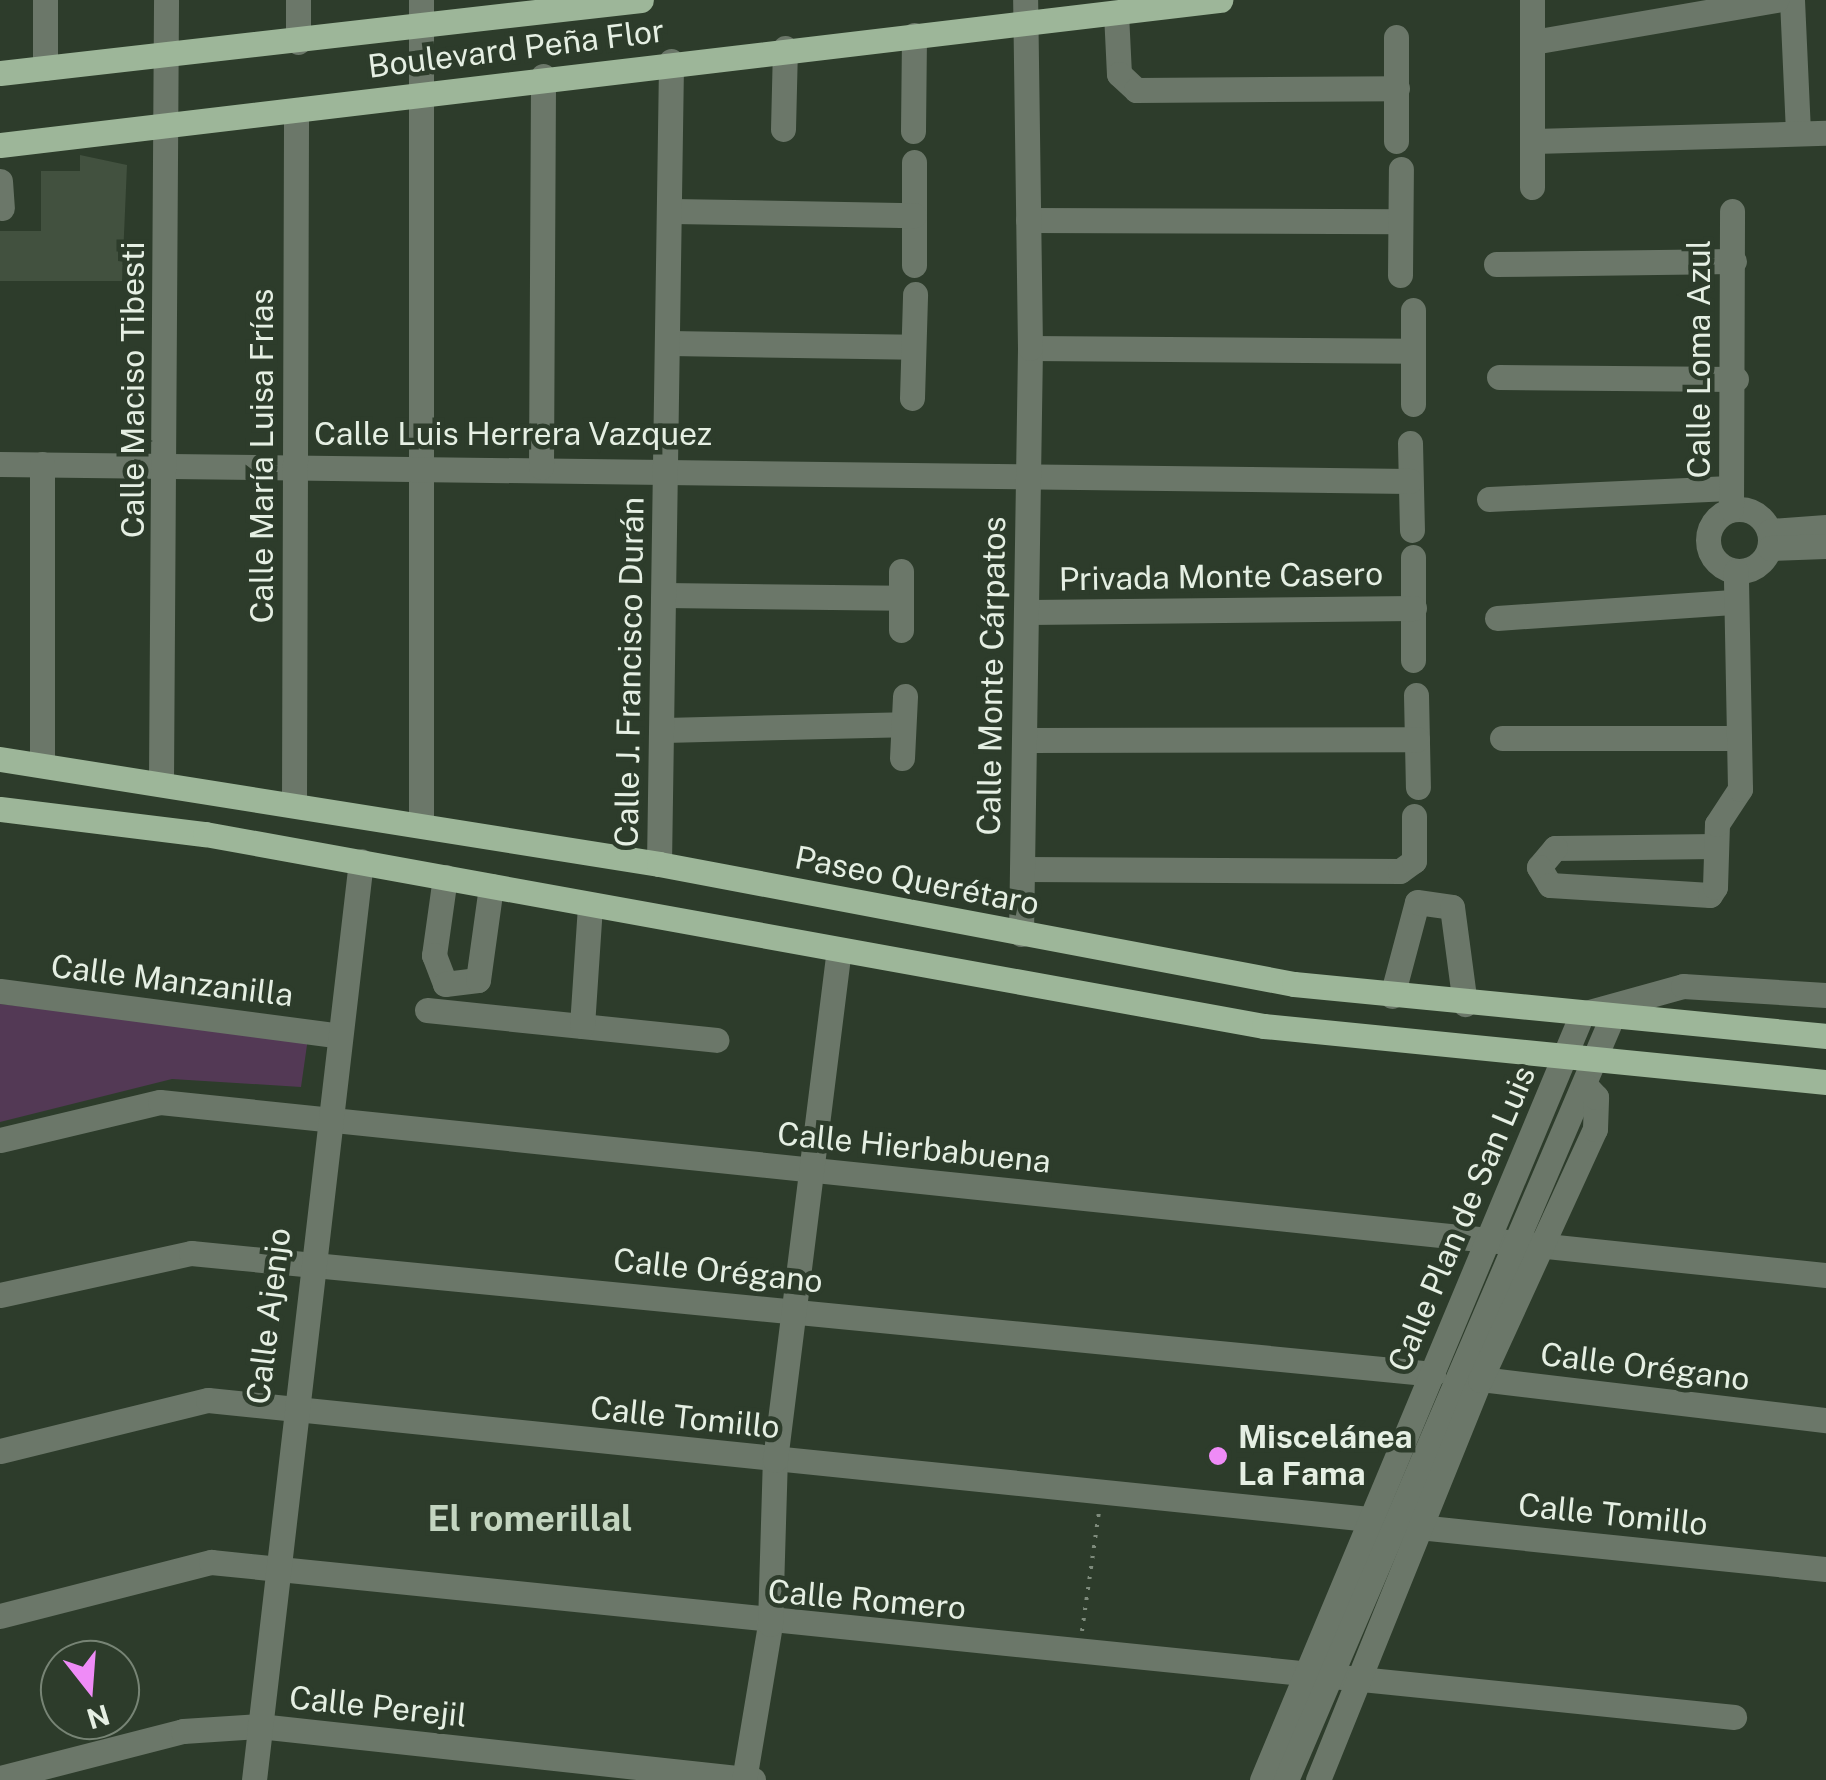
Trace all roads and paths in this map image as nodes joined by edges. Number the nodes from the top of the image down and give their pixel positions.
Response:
1 (45, 0) edge
2 (166, 0) edge
3 (298, 0) edge
4 (421, 0) edge
5 (641, 0) edge
6 (1220, 0) edge
7 (1532, 0) edge
8 (1788, 2) edge
9 (544, 6) edge
10 (1026, 11) edge
11 (1116, 12) junction
12 (420, 27) junction
13 (914, 34) junction
14 (1396, 37) dead end
15 (298, 42) junction
16 (1533, 42) junction
17 (786, 48) junction
18 (167, 54) junction
19 (671, 61) junction
20 (45, 68) junction
21 (0, 74) edge
22 (544, 76) junction
23 (1397, 88) junction
24 (421, 92) junction
25 (296, 111) junction
26 (168, 126) junction
27 (783, 129) dead end
28 (912, 131) dead end
29 (1798, 133) junction
30 (1826, 133) edge
31 (1396, 141) dead end
32 (1534, 141) junction
33 (0, 145) edge
34 (914, 162) dead end
35 (1401, 169) dead end
36 (0, 181) edge
37 (1532, 187) dead end
38 (2, 208) dead end
39 (1732, 210) dead end
40 (673, 211) junction
41 (914, 215) junction
42 (1028, 220) junction
43 (1400, 222) junction
44 (1734, 260) junction
45 (1496, 264) dead end
46 (914, 265) dead end
47 (1400, 275) dead end
48 (915, 294) dead end
49 (1414, 310) dead end
50 (669, 343) junction
51 (913, 347) junction
52 (1030, 348) junction
53 (1412, 351) junction
54 (1499, 378) dead end
55 (1736, 379) junction
56 (912, 398) dead end
57 (1413, 404) dead end
58 (1410, 443) dead end
59 (0, 464) edge
60 (42, 464) junction
61 (166, 465) junction
62 (294, 465) junction
63 (416, 466) junction
64 (666, 466) junction
65 (542, 467) junction
66 (1026, 479) junction
67 (1410, 480) junction
68 (1490, 499) dead end
69 (1730, 499) junction
70 (1826, 527) edge
71 (1412, 530) dead end
72 (1770, 540) junction
73 (1826, 546) edge
74 (1413, 558) dead end
75 (1736, 571) junction
76 (902, 572) dead end
77 (665, 595) junction
78 (900, 598) junction
79 (1732, 602) junction
80 (1414, 608) junction
81 (1029, 612) junction
82 (1496, 618) dead end
83 (901, 630) dead end
84 (1413, 660) dead end
85 (1416, 695) dead end
86 (905, 696) dead end
87 (903, 724) junction
88 (664, 730) junction
89 (1502, 738) dead end
90 (1739, 738) junction
91 (1417, 739) junction
92 (1025, 740) junction
93 (902, 758) dead end
94 (0, 759) edge
95 (42, 764) junction
96 (160, 780) junction
97 (214, 788) junction
98 (1418, 788) dead end
99 (294, 802) junction
100 (0, 809) edge
101 (1414, 816) dead end
102 (421, 825) junction
103 (205, 834) junction
104 (1715, 846) junction
105 (360, 860) junction
106 (659, 864) junction
107 (1023, 869) junction
108 (445, 877) junction
109 (491, 886) junction
110 (590, 906) junction
111 (1021, 934) junction
112 (838, 956) junction
113 (0, 991) edge
114 (1392, 996) junction
115 (1826, 996) edge
116 (1465, 1004) junction
117 (427, 1010) dead end
118 (1582, 1014) junction
119 (1612, 1017) junction
120 (582, 1026) junction
121 (335, 1034) junction
122 (1826, 1036) edge
123 (716, 1040) dead end
124 (1563, 1062) junction
125 (1590, 1075) junction
126 (1826, 1082) edge
127 (326, 1117) junction
128 (0, 1140) edge
129 (810, 1169) junction
130 (1516, 1242) junction
131 (308, 1262) junction
132 (1826, 1275) edge
133 (0, 1295) edge
134 (790, 1311) junction
135 (1457, 1377) junction
136 (290, 1409) junction
137 (1826, 1420) edge
138 (0, 1451) edge
139 (774, 1460) junction
140 (1102, 1492) junction
141 (1382, 1521) junction
142 (1424, 1529) junction
143 (278, 1569) junction
144 (1826, 1569) edge
145 (0, 1616) edge
146 (770, 1624) junction
147 (1079, 1652) junction
148 (1365, 1672) junction
149 (1332, 1675) junction
150 (1305, 1676) junction
151 (1734, 1717) dead end
152 (259, 1726) junction
153 (0, 1778) edge
154 (254, 1780) edge
155 (744, 1780) edge
156 (753, 1780) edge
157 (1262, 1780) edge
158 (1286, 1780) edge
159 (1318, 1780) edge

1 - 20 street
2 - 18 street, Calle Maciso Tibesti
3 - 15 street
4 - 12 street
5 - 9 main road, Boulevard Peña Flor
6 - 11 main road, Boulevard Peña Flor
7 - 16 street
8 - 16 street
8 - 29 street
9 - 12 main road, Boulevard Peña Flor
10 - 11 main road, Boulevard Peña Flor
10 - 13 main road, Boulevard Peña Flor
10 - 42 street, Calle Monte Cárpatos
11 - 23 street
12 - 15 main road, Boulevard Peña Flor
12 - 24 street
13 - 17 main road, Boulevard Peña Flor
13 - 28 street
14 - 23 street
15 - 18 main road, Boulevard Peña Flor
16 - 32 street
17 - 19 main road, Boulevard Peña Flor
17 - 27 street
18 - 20 main road, Boulevard Peña Flor
18 - 26 street, Calle Maciso Tibesti
19 - 22 main road, Boulevard Peña Flor
19 - 40 street, Calle J. Francisco Durán
20 - 21 main road, Boulevard Peña Flor
22 - 24 main road, Boulevard Peña Flor
22 - 65 street
23 - 31 street
24 - 25 main road, Boulevard Peña Flor
24 - 63 street
25 - 26 main road, Boulevard Peña Flor
25 - 62 street, Calle María Luisa Frías
26 - 33 main road, Boulevard Peña Flor
26 - 61 street, Calle Maciso Tibesti
29 - 30 street
29 - 32 street
32 - 37 street
34 - 41 street
35 - 43 street
36 - 38 street
39 - 44 street, Calle Loma Azul
40 - 41 street
40 - 50 street, Calle J. Francisco Durán
41 - 46 street
42 - 43 street
42 - 52 street, Calle Monte Cárpatos
43 - 47 street
44 - 45 street
44 - 55 street, Calle Loma Azul
48 - 51 street
49 - 53 street
50 - 51 street
50 - 64 street, Calle J. Francisco Durán
51 - 56 street
52 - 53 street
52 - 66 street, Calle Monte Cárpatos
53 - 57 street
54 - 55 street
55 - 69 street, Calle Loma Azul
58 - 67 street, Privada Monte Casero
59 - 60 street, Calle Luis Herrera Vazquez
60 - 61 street, Calle Luis Herrera Vazquez
60 - 95 street
61 - 62 street, Calle Luis Herrera Vazquez
61 - 96 street, Calle Maciso Tibesti
62 - 63 street, Calle Luis Herrera Vazquez
62 - 99 street, Calle María Luisa Frías
63 - 65 street, Calle Luis Herrera Vazquez
63 - 102 street
64 - 65 street, Calle Luis Herrera Vazquez
64 - 66 street, Calle Luis Herrera Vazquez
64 - 77 street, Calle J. Francisco Durán
66 - 67 street, Calle Monte Cárpatos
66 - 81 street, Calle Monte Cárpatos
67 - 71 street, Privada Monte Casero
68 - 69 street
69 - 72 street
69 - 75 street
70 - 72 street
72 - 73 street
72 - 75 street
74 - 80 street, Privada Monte Casero
75 - 79 street
76 - 78 street
77 - 78 street
77 - 88 street, Calle J. Francisco Durán
78 - 83 street
79 - 82 street
79 - 90 street
80 - 81 street, Privada Monte Casero
80 - 84 street, Privada Monte Casero
81 - 92 street, Calle Monte Cárpatos
85 - 91 street
86 - 87 street
87 - 88 street
87 - 93 street
88 - 106 street, Calle J. Francisco Durán
89 - 90 street
90 - 104 street
91 - 92 street
91 - 98 street
92 - 107 street, Calle Monte Cárpatos
94 - 95 main road, Paseo Querétaro
95 - 96 main road, Paseo Querétaro
96 - 97 main road, Paseo Querétaro
97 - 99 main road, Paseo Querétaro
97 - 103 main road
99 - 102 main road, Paseo Querétaro
100 - 103 main road
101 - 107 street
102 - 106 main road, Paseo Querétaro
103 - 105 main road
104 - 104 street
105 - 108 main road
105 - 121 street, Calle Ajenjo
106 - 111 main road, Paseo Querétaro
107 - 111 street, Calle Monte Cárpatos
108 - 109 main road
108 - 109 street
109 - 110 main road
110 - 112 main road
110 - 120 street
111 - 114 main road, Paseo Querétaro
112 - 124 main road
112 - 129 street
113 - 121 street, Calle Manzanilla
114 - 116 main road, Paseo Querétaro
114 - 116 street
115 - 118 street
116 - 118 main road, Paseo Querétaro
117 - 120 street
118 - 119 main road, Paseo Querétaro
118 - 124 street, Calle Plan de San Luis
119 - 122 main road, Paseo Querétaro
119 - 125 street, Calle Plan de San Luis
120 - 123 street
121 - 127 street, Calle Ajenjo
124 - 125 main road
124 - 130 street, Calle Plan de San Luis
125 - 126 main road
125 - 130 street, Calle Plan de San Luis
127 - 128 street, Calle Hierbabuena
127 - 129 street, Calle Hierbabuena
127 - 131 street, Calle Ajenjo
129 - 130 street, Calle Hierbabuena
129 - 134 street
130 - 132 street, Calle Hierbabuena
130 - 135 street, Calle Plan de San Luis
130 - 135 street
131 - 133 street, Calle Orégano
131 - 134 street, Calle Orégano
131 - 136 street, Calle Ajenjo
134 - 135 street, Calle Orégano
134 - 139 street
135 - 137 street, Calle Orégano
135 - 141 street, Calle Plan de San Luis
135 - 142 street
136 - 138 street, Calle Tomillo
136 - 139 street, Calle Tomillo
136 - 143 street, Calle Ajenjo
139 - 140 street, Calle Tomillo
139 - 146 street
140 - 141 street, Calle Tomillo
140 - 147 path
141 - 142 street, Calle Tomillo
141 - 149 street, Calle Plan de San Luis
141 - 150 street, Calle Plan de San Luis
142 - 144 street, Calle Tomillo
142 - 148 street
143 - 145 street, Calle Romero
143 - 146 street, Calle Romero
143 - 152 street, Calle Ajenjo
146 - 147 street, Calle Romero
146 - 155 street
147 - 150 street, Calle Romero
148 - 149 street, Calle Romero
148 - 151 street, Calle Romero
148 - 159 street
149 - 150 street, Calle Romero
149 - 158 street, Calle Plan de San Luis
150 - 157 street, Calle Plan de San Luis
152 - 153 street, Calle Perejil
152 - 154 street, Calle Ajenjo
152 - 155 street, Calle Perejil
155 - 156 street, Calle Perejil

